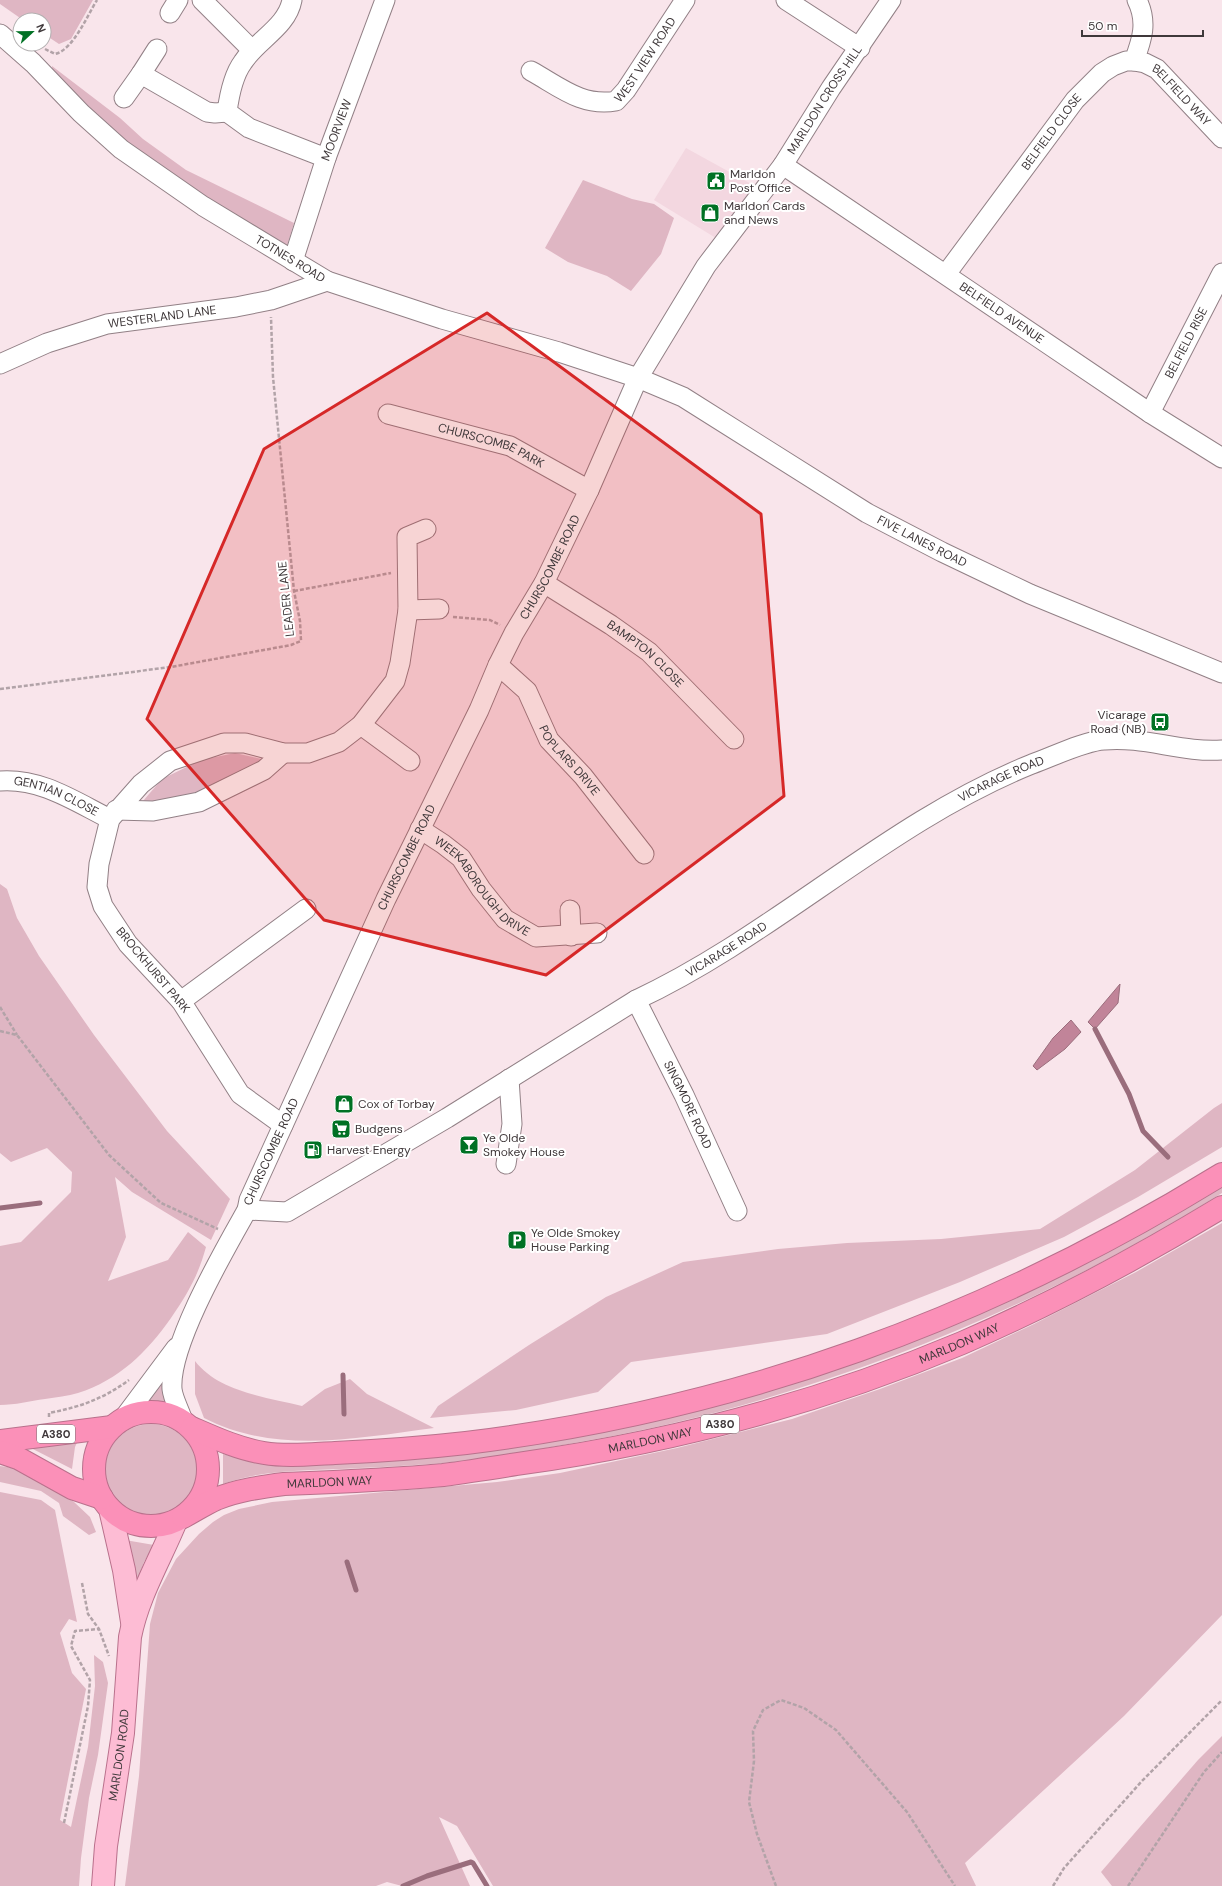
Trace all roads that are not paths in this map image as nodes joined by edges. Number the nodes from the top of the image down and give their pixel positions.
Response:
1 (202, 0) edge
2 (292, 0) edge
3 (385, 0) edge
4 (685, 0) edge
5 (786, 0) edge
6 (891, 0) edge
7 (1137, 0) edge
8 (0, 34) edge
9 (860, 48) junction
10 (157, 49) dead end
11 (252, 50) junction
12 (1134, 61) junction
13 (531, 71) dead end
14 (141, 74) junction
15 (124, 98) dead end
16 (227, 112) junction
17 (1222, 138) edge
18 (326, 158) junction
19 (783, 165) junction
20 (293, 261) junction
21 (1222, 273) edge
22 (946, 274) junction
23 (327, 281) junction
24 (0, 364) edge
25 (638, 378) junction
26 (1150, 413) junction
27 (388, 414) dead end
28 (1222, 458) edge
29 (589, 490) junction
30 (426, 529) dead end
31 (544, 584) junction
32 (439, 609) road end
33 (408, 610) junction
34 (498, 665) junction
35 (1222, 673) edge
36 (361, 725) junction
37 (734, 740) dead end
38 (1222, 750) edge
39 (283, 753) junction
40 (410, 761) dead end
41 (0, 781) edge
42 (113, 814) junction
43 (420, 829) junction
44 (644, 854) dead end
45 (306, 909) dead end
46 (570, 910) dead end
47 (597, 933) dead end
48 (571, 936) junction
49 (636, 1000) junction
50 (181, 1001) junction
51 (509, 1079) junction
52 (283, 1125) junction
53 (506, 1164) dead end
54 (1222, 1174) edge
55 (1222, 1207) edge
56 (246, 1210) junction
57 (737, 1211) dead end
58 (183, 1339) junction
59 (117, 1423) junction
60 (187, 1425) junction
61 (0, 1441) edge
62 (0, 1452) edge
63 (106, 1503) junction
64 (180, 1519) junction
65 (132, 1623) junction
66 (103, 1886) edge

1 - 11 street
2 - 11 street
3 - 18 street, MOORVIEW
4 - 13 street, WEST VIEW ROAD
5 - 9 street
6 - 9 street, MARLDON CROSS HILL
7 - 12 street
8 - 20 street, TOTNES ROAD
9 - 19 street, MARLDON CROSS HILL
10 - 14 street
11 - 16 street
12 - 17 street, BELFIELD WAY
12 - 22 street, BELFIELD CLOSE
14 - 15 street
14 - 16 street
16 - 18 street
18 - 20 street, MOORVIEW
19 - 22 street, BELFIELD AVENUE
19 - 25 street, MARLDON CROSS HILL
20 - 23 street, TOTNES ROAD
21 - 26 street, BELFIELD RISE
22 - 26 street, BELFIELD AVENUE
23 - 24 street, WESTERLAND LANE
23 - 25 street, TOTNES ROAD
25 - 29 street, CHURSCOMBE ROAD
25 - 35 street, FIVE LANES ROAD
26 - 28 street, BELFIELD AVENUE
27 - 29 street, CHURSCOMBE PARK
29 - 31 street, CHURSCOMBE ROAD
30 - 33 street
31 - 34 street, CHURSCOMBE ROAD
31 - 37 street, BAMPTON CLOSE
32 - 33 street
33 - 36 street
34 - 43 street, CHURSCOMBE ROAD
34 - 44 street, POPLARS DRIVE
36 - 39 street
36 - 40 street
38 - 49 street, VICARAGE ROAD
39 - 42 street
39 - 42 street
41 - 42 street, GENTIAN CLOSE
42 - 50 street, BROCKHURST PARK
43 - 48 street, WEEKABOROUGH DRIVE
43 - 52 street, CHURSCOMBE ROAD
45 - 50 street
46 - 48 street
47 - 48 street, WEEKABOROUGH DRIVE
49 - 51 street, VICARAGE ROAD
49 - 57 street, SINGMORE ROAD
50 - 52 street, BROCKHURST PARK
51 - 53 street
51 - 56 street, VICARAGE ROAD
52 - 56 street, CHURSCOMBE ROAD
54 - 60 highway, A380
55 - 64 highway, MARLDON WAY / A380
56 - 58 street, CHURSCOMBE ROAD
58 - 59 street, CHURSCOMBE ROAD
58 - 60 street, CHURSCOMBE ROAD
59 - 60 highway
59 - 61 highway, A380
59 - 63 highway
60 - 64 highway
62 - 63 highway
63 - 64 highway
63 - 65 main road, MARLDON ROAD
64 - 65 main road, MARLDON ROAD
65 - 66 main road, MARLDON ROAD

